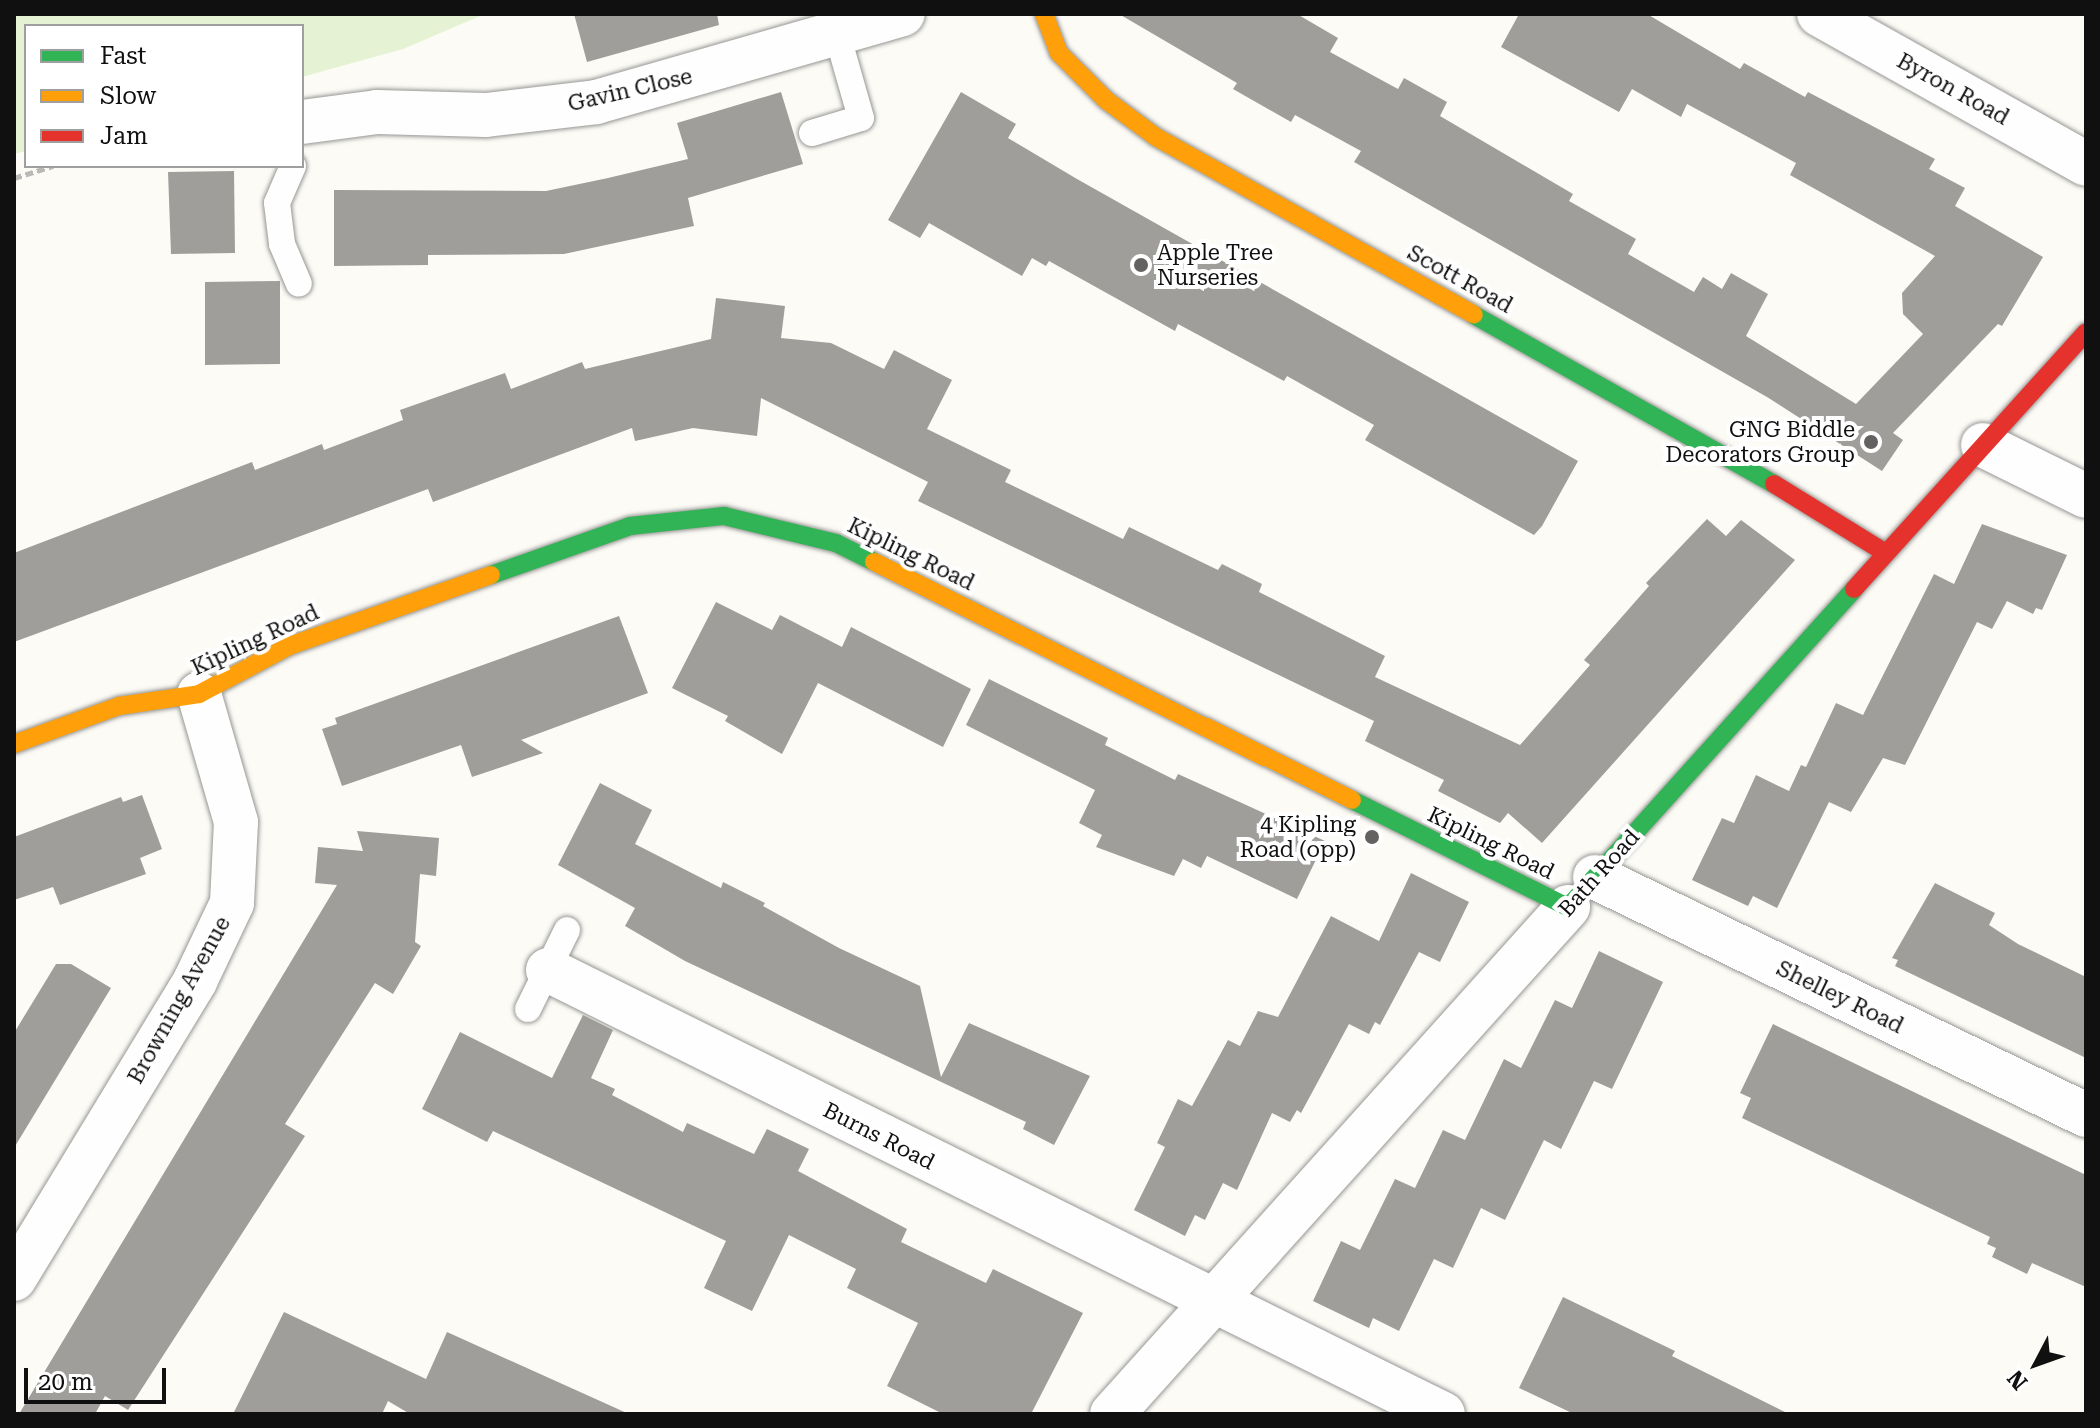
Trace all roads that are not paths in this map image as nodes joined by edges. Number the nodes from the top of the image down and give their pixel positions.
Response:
1 (1044, 14) edge
2 (1819, 14) edge
3 (896, 15) edge
4 (837, 34) junction
5 (304, 122) edge
6 (812, 133) dead end
7 (2086, 164) edge
8 (292, 168) edge
9 (299, 284) dead end
10 (2086, 332) edge
11 (1983, 445) junction
12 (2086, 496) edge
13 (1884, 552) junction
14 (199, 694) junction
15 (14, 744) edge
16 (1582, 892) junction
17 (567, 930) dead end
18 (548, 970) junction
19 (528, 1009) dead end
20 (2086, 1115) edge
21 (14, 1279) edge
22 (1210, 1302) junction
23 (1112, 1414) edge
24 (1443, 1414) edge

1 - 13 street, Scott Road
2 - 7 street, Byron Road
3 - 4 street, Gavin Close
4 - 5 street, Gavin Close
4 - 6 lane
8 - 9 lane
10 - 11 street, Bath Road
11 - 12 street
11 - 13 street, Bath Road
13 - 16 street, Bath Road
14 - 15 street, Kipling Road
14 - 16 street, Kipling Road
14 - 21 street, Browning Avenue
16 - 20 street, Shelley Road
16 - 22 street, Bath Road
17 - 18 lane
18 - 19 lane
18 - 22 street, Burns Road
22 - 23 street, Bath Road
22 - 24 street, Burns Road

